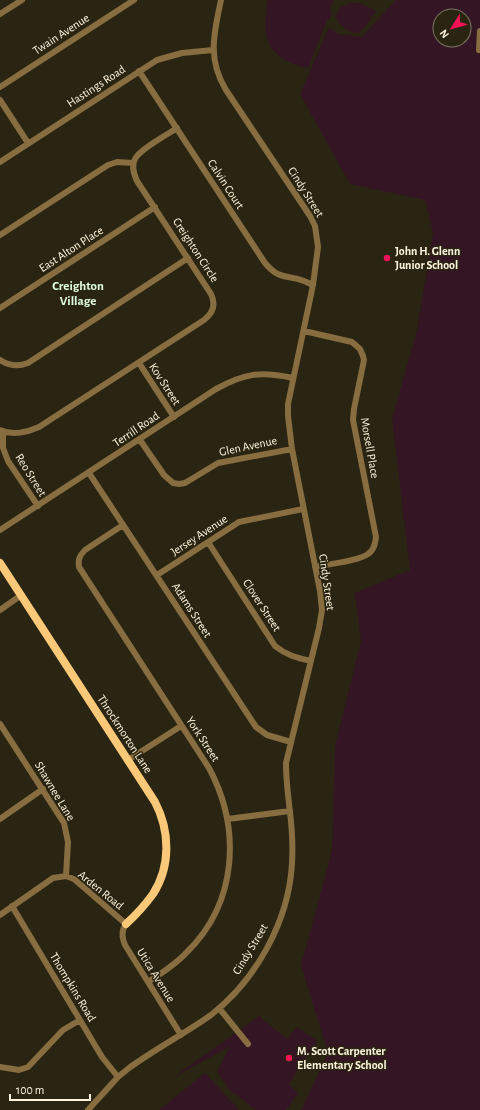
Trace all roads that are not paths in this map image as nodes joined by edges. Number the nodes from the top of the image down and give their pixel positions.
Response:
1 (22, 0) edge
2 (134, 0) edge
3 (221, 0) edge
4 (0, 14) edge
5 (480, 31) edge
6 (213, 50) junction
7 (479, 50) dead end
8 (139, 71) junction
9 (0, 87) edge
10 (0, 100) edge
11 (177, 128) junction
12 (28, 143) junction
13 (0, 162) edge
14 (134, 163) junction
15 (155, 207) junction
16 (0, 236) edge
17 (188, 258) junction
18 (313, 285) junction
19 (0, 308) edge
20 (304, 331) junction
21 (0, 360) edge
22 (139, 363) junction
23 (293, 378) junction
24 (174, 417) junction
25 (2, 431) edge
26 (140, 440) junction
27 (292, 449) junction
28 (89, 472) junction
29 (38, 506) junction
30 (303, 509) junction
31 (123, 525) junction
32 (0, 530) edge
33 (208, 542) junction
34 (0, 564) edge
35 (315, 567) junction
36 (157, 575) junction
37 (20, 596) junction
38 (0, 610) edge
39 (311, 661) junction
40 (0, 724) edge
41 (181, 726) junction
42 (291, 742) junction
43 (128, 760) junction
44 (42, 789) junction
45 (290, 811) junction
46 (0, 819) edge
47 (228, 819) junction
48 (66, 876) junction
49 (12, 906) junction
50 (0, 915) edge
51 (126, 924) junction
52 (148, 982) junction
53 (219, 1008) junction
54 (80, 1020) junction
55 (181, 1035) junction
56 (248, 1044) dead end
57 (0, 1067) edge
58 (118, 1077) junction
59 (88, 1110) edge

1 - 4 street
2 - 9 street, Twain Avenue
3 - 6 street, Cindy Street
5 - 7 street
6 - 8 street, Hastings Road
6 - 18 street, Cindy Street
8 - 11 street, Calvin Court
8 - 12 street, Hastings Road
10 - 12 street
11 - 14 street
11 - 18 street, Calvin Court
12 - 13 street, Hastings Road
14 - 15 street, Creighton Circle
14 - 16 street
15 - 17 street, Creighton Circle
15 - 19 street, East Alton Place
17 - 21 street
17 - 22 street, Creighton Circle
18 - 20 street, Cindy Street
20 - 23 street, Cindy Street
20 - 35 street, Morsell Place
22 - 24 street, Kov Street
22 - 25 street, Creighton Circle
23 - 24 street, Terrill Road
23 - 27 street, Cindy Street
24 - 26 street, Terrill Road
25 - 29 street, Reo Street
26 - 27 street, Glen Avenue
26 - 28 street, Terrill Road
27 - 30 street, Cindy Street
28 - 29 street, Terrill Road
28 - 31 street, Adams Street
29 - 32 street, Terrill Road
30 - 33 street, Jersey Avenue
30 - 35 street, Cindy Street
31 - 36 street, Adams Street
31 - 41 street, York Street
33 - 36 street, Jersey Avenue
33 - 39 street, Clover Street
34 - 37 street, Throckmorton Lane
35 - 39 street, Cindy Street
36 - 42 street, Adams Street
37 - 38 street
37 - 43 street, Throckmorton Lane
39 - 42 street, Cindy Street
40 - 44 street, Shawnee Lane
41 - 43 street
41 - 47 street, York Street
42 - 45 street, Cindy Street
43 - 51 street, Throckmorton Lane
44 - 46 street
44 - 48 street, Shawnee Lane
45 - 47 street
45 - 53 street, Cindy Street
47 - 52 street, York Street
48 - 49 street, Arden Road
48 - 51 street, Arden Road
49 - 50 street, Arden Road
49 - 54 street, Thompkins Road
51 - 52 street, Utica Avenue
52 - 55 street, Utica Avenue
53 - 55 street, Cindy Street
53 - 56 street
54 - 57 street
54 - 58 street, Thompkins Road
55 - 58 street, Cindy Street
58 - 59 street, Cindy Street

